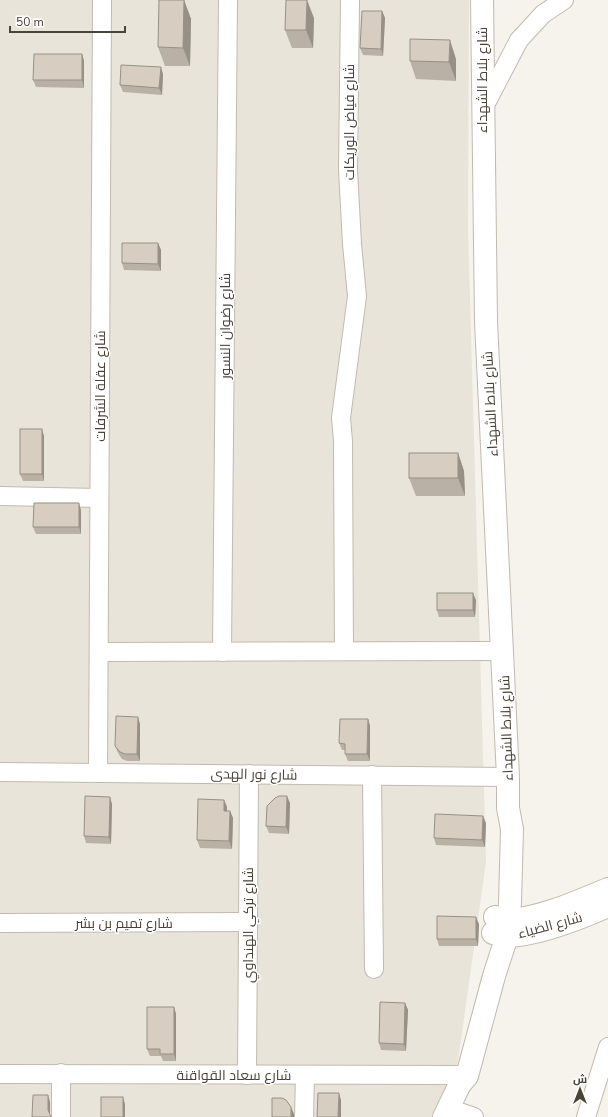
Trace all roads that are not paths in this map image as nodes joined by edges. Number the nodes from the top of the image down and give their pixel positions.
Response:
1 (102, 0) edge
2 (228, 0) edge
3 (350, 0) edge
4 (482, 0) edge
5 (564, 0) edge
6 (482, 110) junction
7 (0, 496) edge
8 (99, 498) junction
9 (344, 651) junction
10 (502, 651) junction
11 (99, 652) junction
12 (222, 652) junction
13 (0, 772) edge
14 (98, 772) junction
15 (249, 774) junction
16 (372, 776) junction
17 (508, 777) junction
18 (608, 889) edge
19 (608, 906) edge
20 (248, 922) junction
21 (0, 923) edge
22 (500, 926) junction
23 (374, 969) dead end
24 (608, 1047) edge
25 (61, 1073) junction
26 (0, 1074) edge
27 (247, 1075) junction
28 (305, 1075) junction
29 (462, 1078) junction
30 (446, 1112) edge
31 (61, 1117) edge
32 (304, 1117) edge
33 (474, 1117) edge
34 (586, 1117) edge

1 - 8 street, شارع عقلة الشرفات
2 - 12 street, شارع رضوان النسور
3 - 9 street, شارع فياض الوريكات
4 - 6 street, شارع بلاط الشهداء
5 - 6 street
6 - 10 street, شارع بلاط الشهداء
7 - 8 street
8 - 11 street, شارع عقلة الشرفات
9 - 10 street
9 - 12 street
10 - 17 street, شارع بلاط الشهداء
11 - 12 street
11 - 14 street, شارع عقلة الشرفات
13 - 14 street, شارع نور الهدى
14 - 15 street, شارع نور الهدى
15 - 16 street, شارع نور الهدى
15 - 20 street, شارع تركي الهنداوي
16 - 17 street, شارع نور الهدى
16 - 23 street
17 - 22 street, شارع بلاط الشهداء
18 - 22 street, شارع الضياء
19 - 22 street, شارع الضياء
20 - 21 street, شارع تميم بن بشر
20 - 27 street, شارع تركي الهنداوي
22 - 29 street, شارع بلاط الشهداء
24 - 34 street
25 - 26 street, شارع سعاد القواقنة
25 - 27 street, شارع سعاد القواقنة
25 - 31 street
27 - 28 street, شارع سعاد القواقنة
28 - 29 street, شارع سعاد القواقنة
28 - 32 street
29 - 30 street, شارع بلاط الشهداء
30 - 33 street

